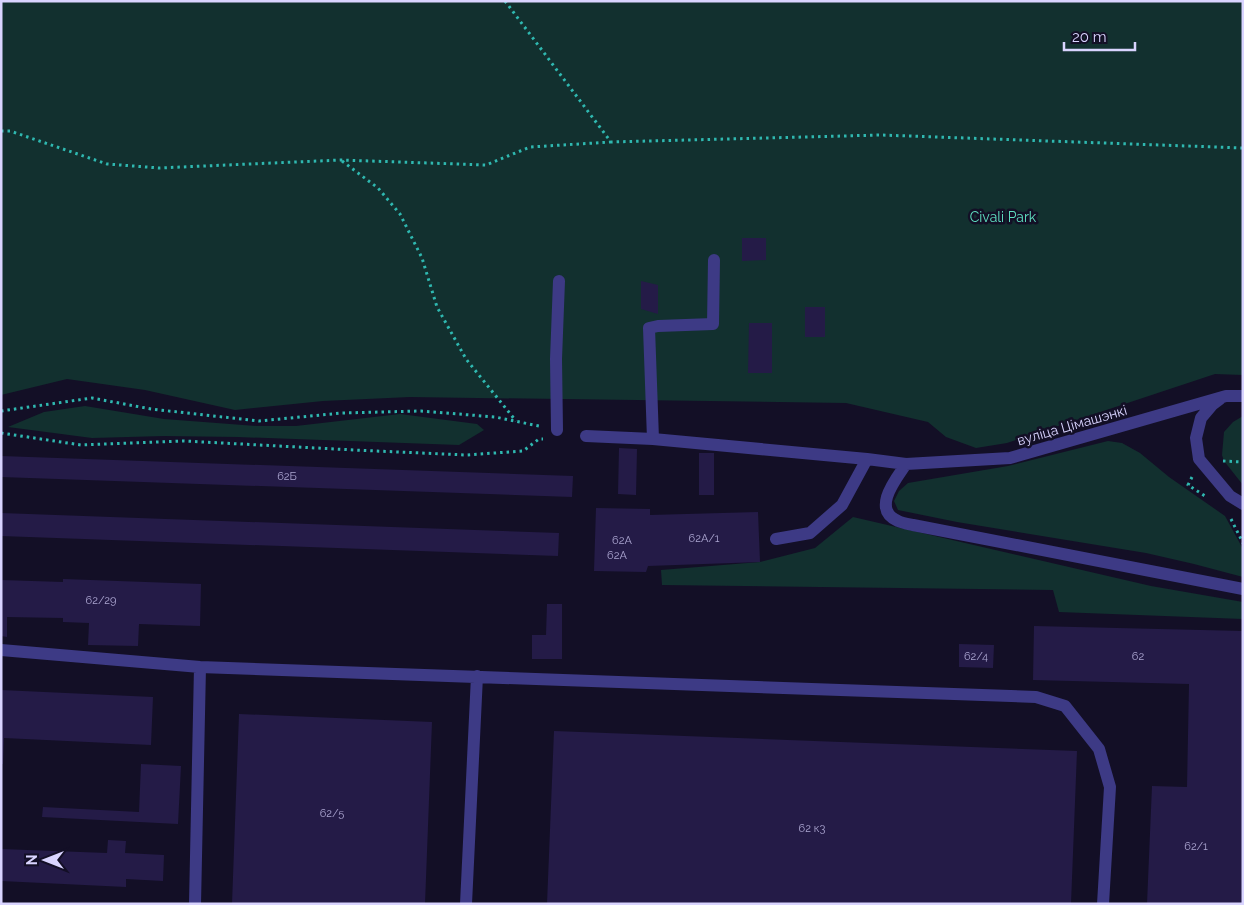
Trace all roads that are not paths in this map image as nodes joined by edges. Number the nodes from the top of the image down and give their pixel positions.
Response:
1 (714, 260) dead end
2 (560, 281) dead end
3 (1226, 396) junction
4 (1243, 396) edge
5 (552, 434) road end
6 (586, 436) dead end
7 (653, 439) junction
8 (867, 458) junction
9 (906, 464) junction
10 (1243, 504) edge
11 (776, 539) dead end
12 (1243, 589) edge
13 (1, 650) edge
14 (200, 667) junction
15 (477, 676) junction
16 (195, 904) edge
17 (466, 904) edge
18 (1103, 904) edge

1 - 7 lane
2 - 5 lane
3 - 4 lane, вуліца Цімашэнкі
3 - 9 lane, вуліца Цімашэнкі
3 - 10 lane
6 - 7 lane, вуліца Цімашэнкі
7 - 8 lane, вуліца Цімашэнкі
8 - 9 lane, вуліца Цімашэнкі
8 - 11 lane
9 - 12 lane
13 - 14 lane
14 - 15 lane
14 - 16 lane
15 - 17 lane
15 - 18 lane

